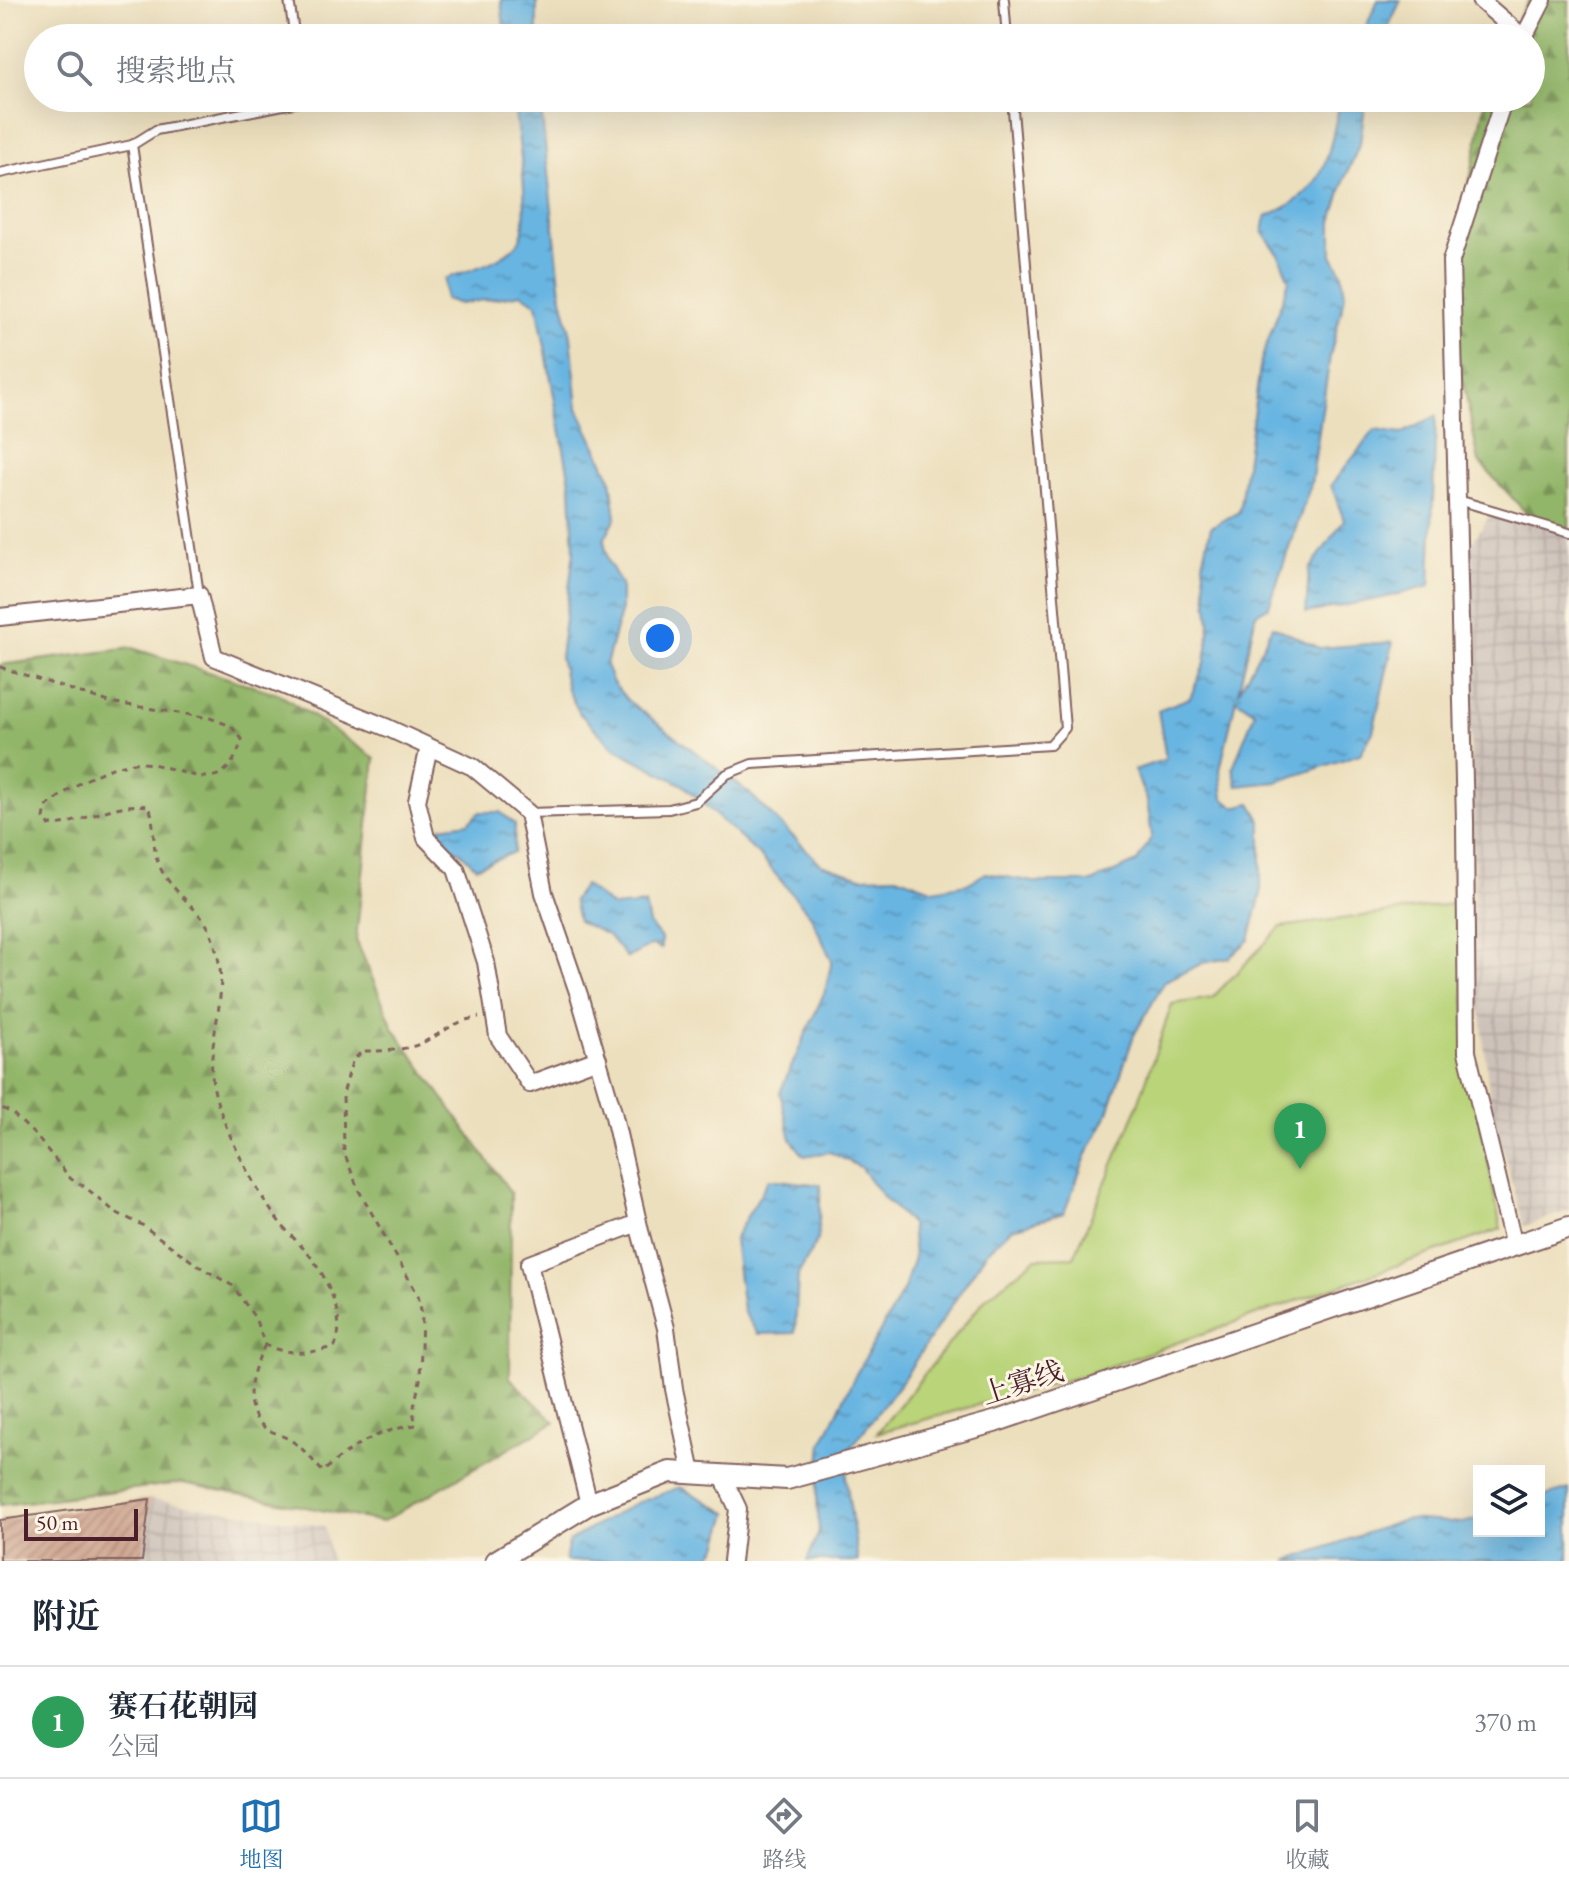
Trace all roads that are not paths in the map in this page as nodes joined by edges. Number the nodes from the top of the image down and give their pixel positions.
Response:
1 (289, 0) edge
2 (1004, 0) edge
3 (1480, 0) edge
4 (1543, 0) edge
5 (293, 24) edge
6 (1006, 24) edge
7 (1509, 24) edge
8 (1531, 24) edge
9 (241, 112) edge
10 (1013, 112) edge
11 (1499, 112) edge
12 (132, 145) junction
13 (0, 173) edge
14 (1458, 500) junction
15 (1569, 533) edge
16 (199, 595) junction
17 (0, 617) edge
18 (429, 747) junction
19 (528, 813) junction
20 (598, 1059) junction
21 (638, 1223) junction
22 (1569, 1227) edge
23 (1514, 1246) junction
24 (692, 1473) junction
25 (722, 1475) junction
26 (589, 1504) junction
27 (496, 1561) edge
28 (732, 1561) edge

1 - 5 lane
2 - 6 lane
3 - 7 street
4 - 8 street
9 - 12 lane
10 - 19 lane
11 - 14 street
12 - 13 lane
12 - 16 lane
14 - 15 lane
14 - 23 street
16 - 17 street
16 - 18 street
18 - 19 street
18 - 20 street
19 - 20 street
20 - 21 street
21 - 24 street
21 - 26 street
22 - 23 street, 上寡线
23 - 25 street, 上寡线
24 - 25 street, 上寡线
24 - 26 street, 上寡线
25 - 28 street
26 - 27 street, 上寡线

